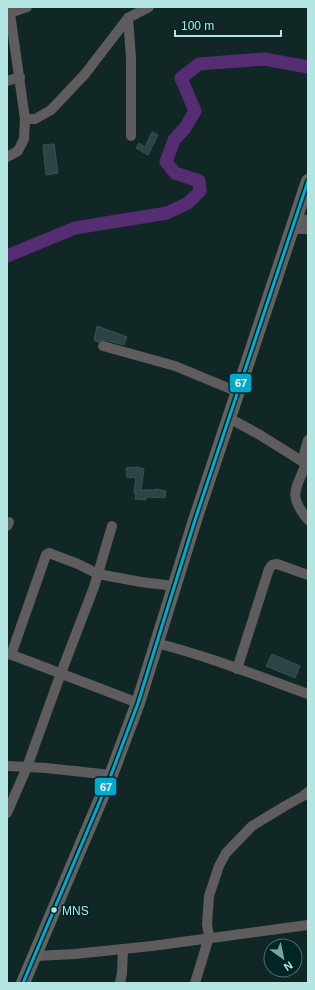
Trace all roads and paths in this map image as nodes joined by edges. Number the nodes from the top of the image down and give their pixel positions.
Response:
1 (27, 7) edge
2 (149, 7) edge
3 (9, 13) edge
4 (128, 18) junction
5 (20, 77) junction
6 (7, 81) edge
7 (25, 120) junction
8 (131, 136) dead end
9 (7, 157) edge
10 (308, 181) edge
11 (299, 223) edge
12 (308, 230) edge
13 (103, 346) dead end
14 (238, 392) junction
15 (230, 418) junction
16 (308, 440) edge
17 (305, 463) edge
18 (308, 520) edge
19 (112, 526) dead end
20 (98, 574) junction
21 (308, 576) edge
22 (174, 586) junction
23 (156, 643) junction
24 (9, 654) edge
25 (237, 669) junction
26 (61, 674) junction
27 (308, 694) edge
28 (138, 703) junction
29 (7, 766) edge
30 (27, 767) junction
31 (111, 775) junction
32 (308, 792) edge
33 (7, 813) edge
34 (308, 925) edge
35 (208, 937) junction
36 (123, 949) junction
37 (35, 956) junction
38 (23, 983) edge
39 (120, 983) edge
40 (195, 983) edge

1 - 3 street
2 - 4 street
3 - 5 street
4 - 7 street
4 - 8 street
5 - 6 street
5 - 7 street
7 - 9 street
10 - 11 highway
11 - 12 street
11 - 14 highway
13 - 14 street
14 - 15 highway
15 - 17 street
15 - 22 highway
16 - 17 street
17 - 18 street
19 - 20 street
20 - 22 street
20 - 24 street
20 - 26 street
21 - 25 street
22 - 23 highway
23 - 25 street
23 - 28 highway
24 - 26 street
25 - 27 street
26 - 28 street
26 - 30 street
28 - 31 highway
29 - 30 street
30 - 31 street
30 - 33 street
31 - 37 highway
32 - 35 street
34 - 35 street
35 - 36 street
35 - 40 street
36 - 37 street
36 - 39 street
37 - 38 highway

